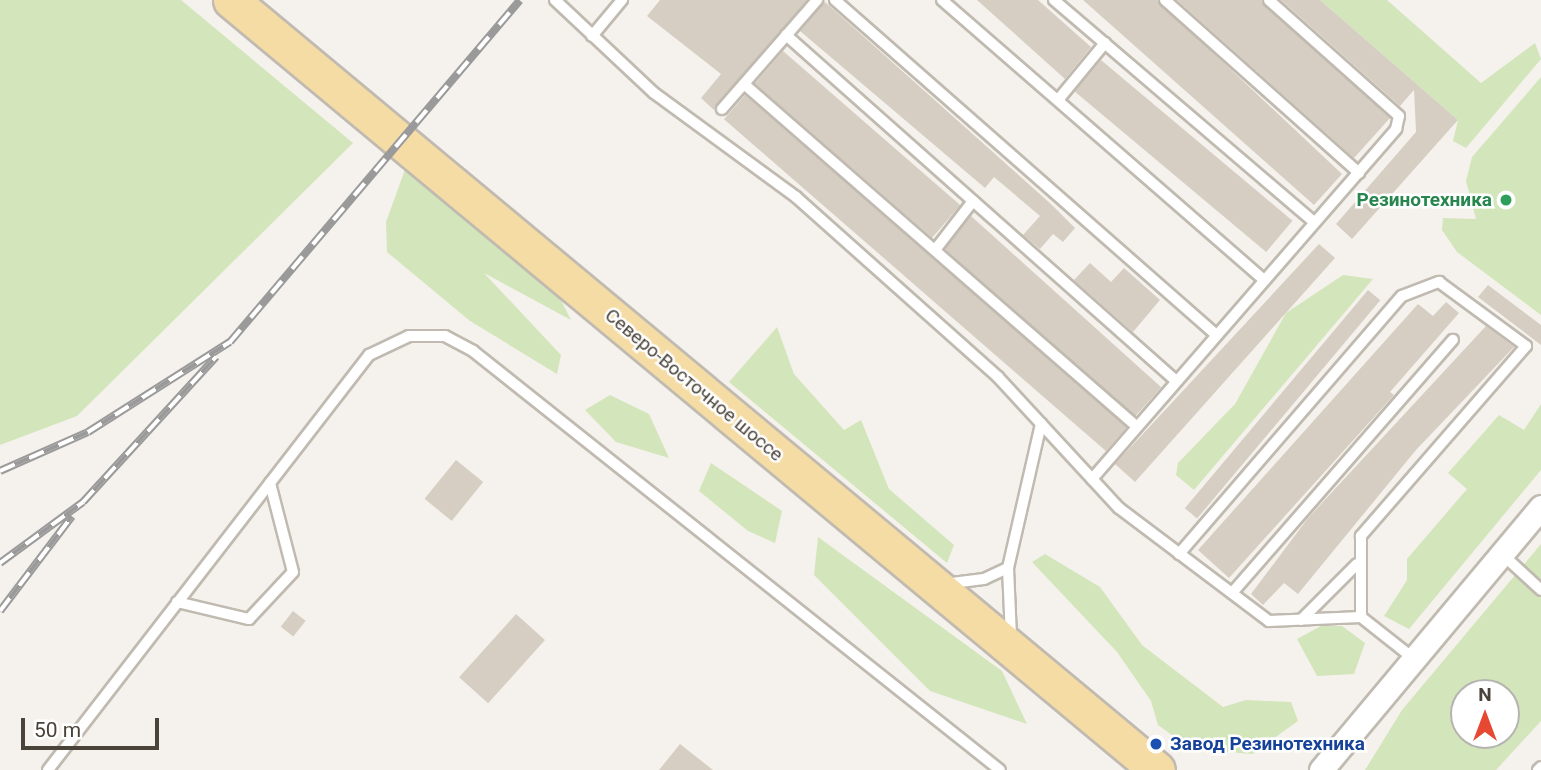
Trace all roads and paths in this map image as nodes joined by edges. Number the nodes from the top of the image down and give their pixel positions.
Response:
1 (231, 0) edge
2 (555, 0) edge
3 (622, 0) edge
4 (817, 0) edge
5 (835, 0) edge
6 (942, 0) edge
7 (1054, 0) edge
8 (1165, 0) edge
9 (1269, 0) edge
10 (786, 35) junction
11 (593, 36) junction
12 (1105, 43) junction
13 (744, 84) junction
14 (1058, 100) junction
15 (722, 109) dead end
16 (1359, 173) junction
17 (973, 201) junction
18 (1313, 221) junction
19 (935, 250) junction
20 (1262, 278) junction
21 (1214, 333) junction
22 (1453, 340) dead end
23 (1175, 380) junction
24 (1041, 424) junction
25 (1136, 426) junction
26 (1091, 479) junction
27 (270, 483) junction
28 (1541, 507) edge
29 (1179, 554) junction
30 (1502, 554) junction
31 (1357, 564) junction
32 (1008, 568) junction
33 (934, 585) junction
34 (1541, 590) edge
35 (1232, 593) junction
36 (177, 602) junction
37 (1361, 617) junction
38 (1301, 620) junction
39 (1011, 648) junction
40 (1413, 658) junction
41 (1144, 766) edge
42 (48, 770) edge
43 (1000, 770) edge
44 (1321, 770) edge

1 - 33 main road, Северо-Восточное шоссе
2 - 11 lane
3 - 11 lane
4 - 10 lane
5 - 21 lane
6 - 14 lane
7 - 12 lane
8 - 16 lane
9 - 16 lane
10 - 13 lane
10 - 17 lane
11 - 24 lane
12 - 14 lane
12 - 18 lane
13 - 15 lane
13 - 19 lane
14 - 20 lane
16 - 18 lane
17 - 19 lane
17 - 23 lane
18 - 20 lane
19 - 25 lane
20 - 21 lane
21 - 23 lane
22 - 35 lane
23 - 25 lane
24 - 26 lane
24 - 32 lane
25 - 26 lane
26 - 29 lane
27 - 36 lane
27 - 36 lane
27 - 43 lane
28 - 30 street
29 - 31 lane
29 - 35 lane
30 - 34 lane
30 - 40 street
31 - 37 lane
31 - 38 lane
32 - 33 lane
32 - 39 lane
33 - 39 main road, Северо-Восточное шоссе
35 - 38 lane
36 - 42 lane
37 - 38 lane
37 - 40 lane
39 - 41 main road, Северо-Восточное шоссе
40 - 44 street

